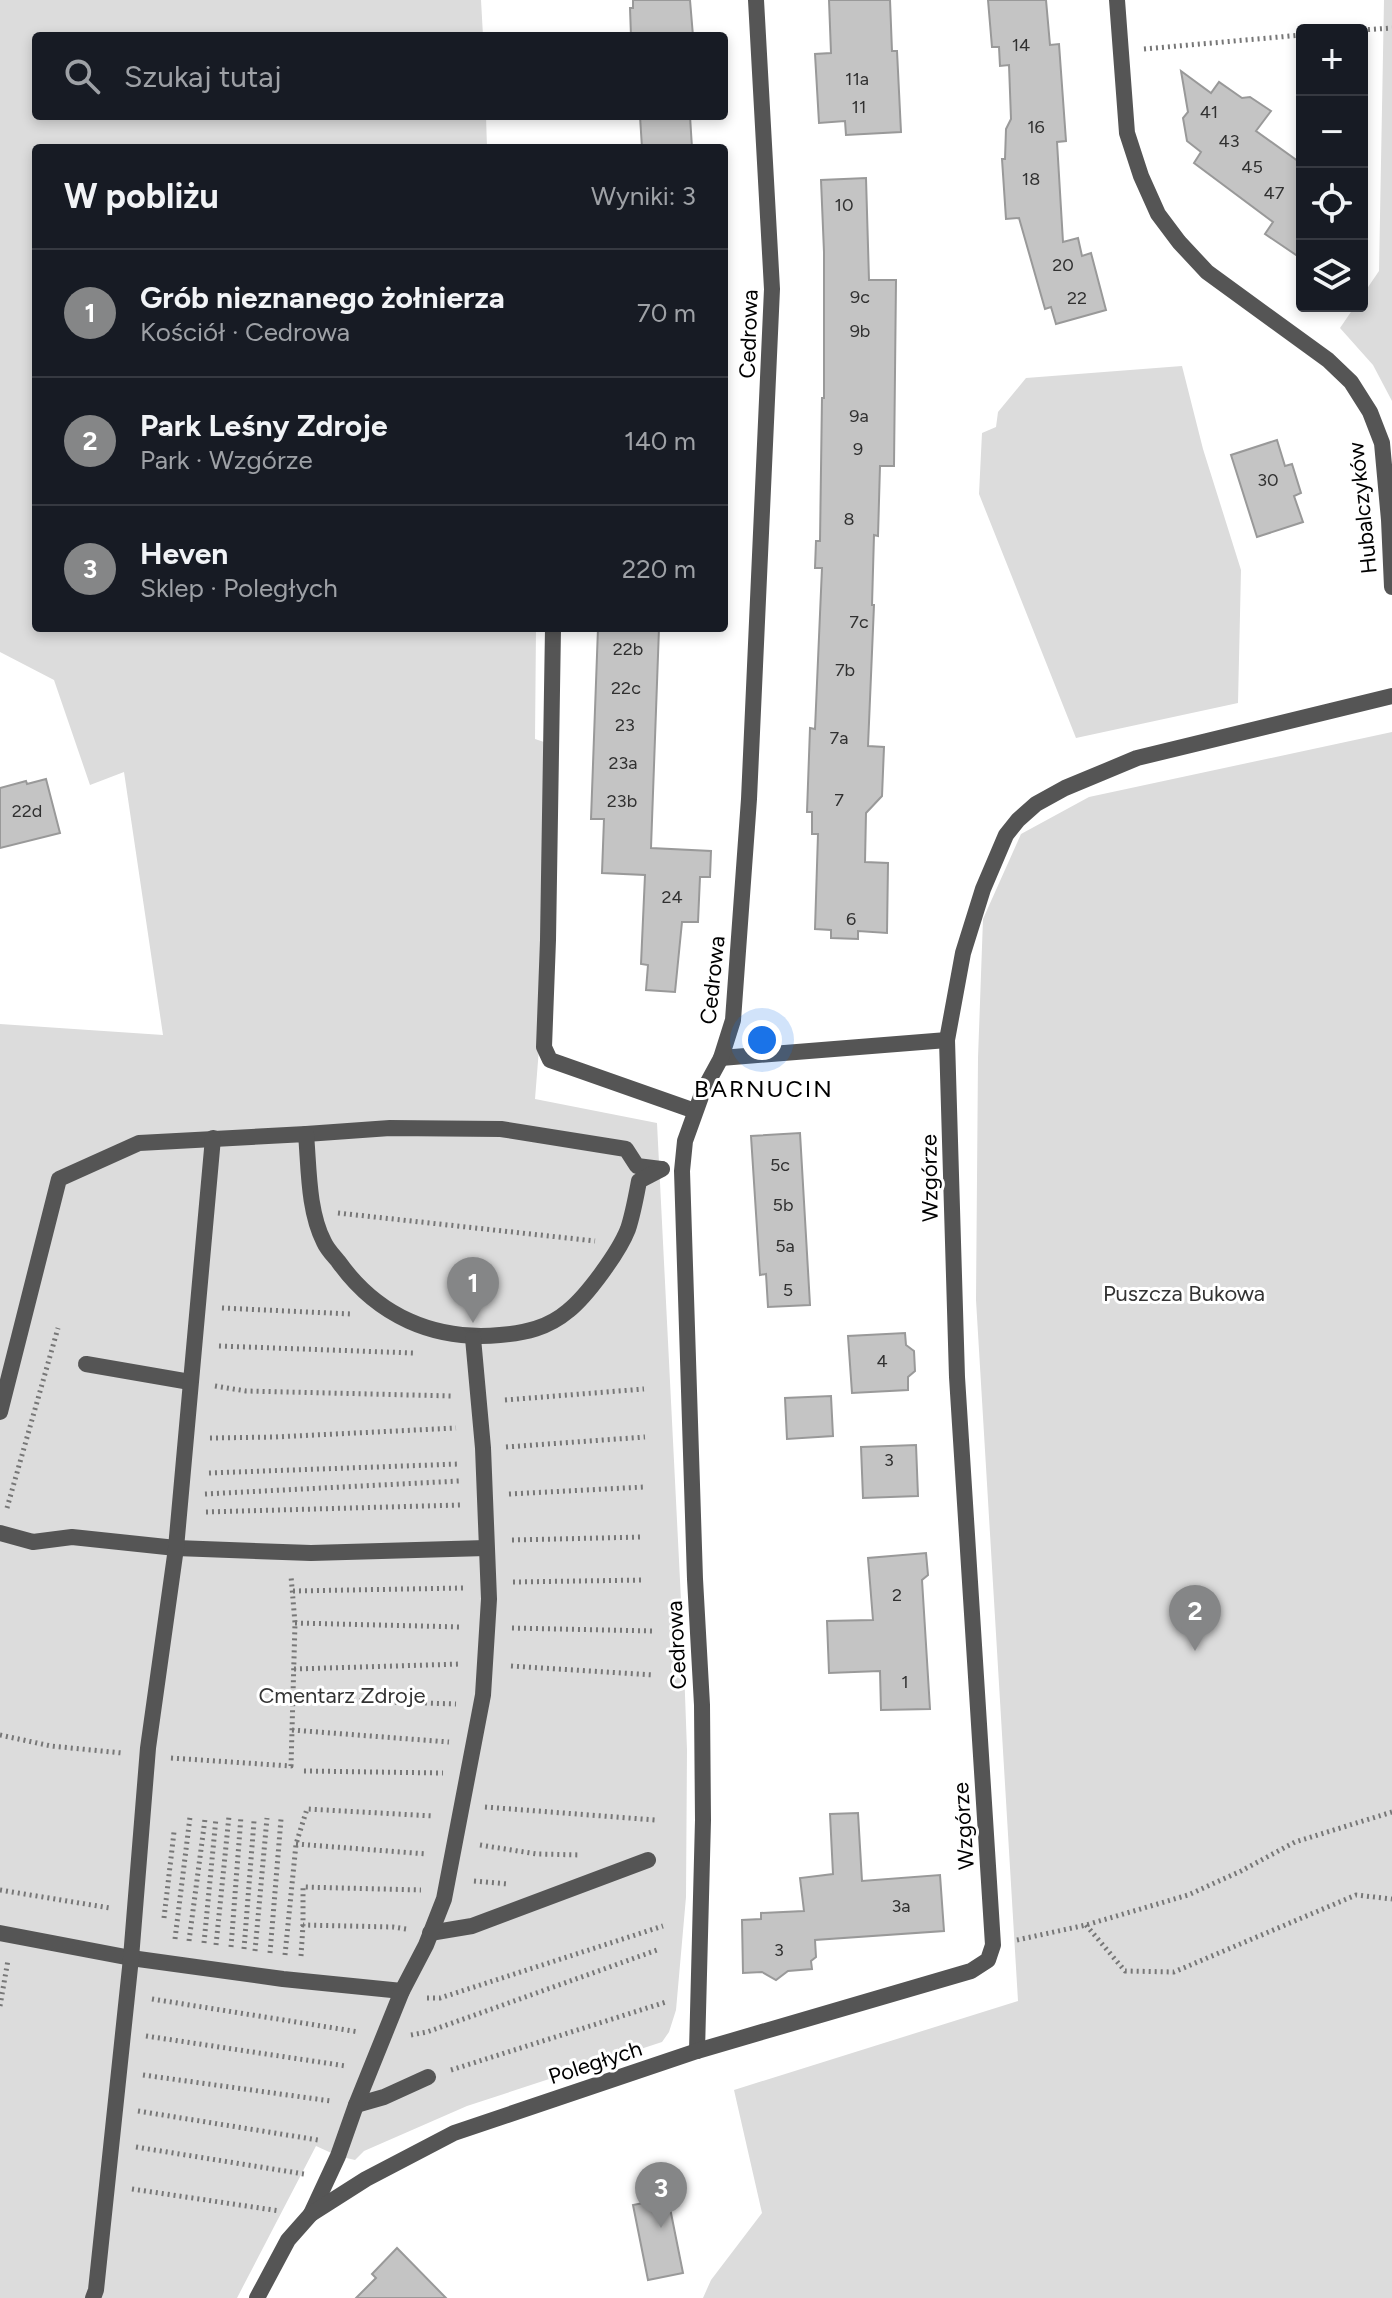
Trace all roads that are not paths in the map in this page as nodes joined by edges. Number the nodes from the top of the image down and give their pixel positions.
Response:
1 (756, 0) edge
2 (1117, 0) edge
3 (1392, 587) edge
4 (553, 632) edge
5 (1392, 696) edge
6 (947, 1040) junction
7 (721, 1058) junction
8 (695, 1111) junction
9 (306, 1134) junction
10 (213, 1138) junction
11 (662, 1169) junction
12 (682, 1171) junction
13 (473, 1338) junction
14 (86, 1364) dead end
15 (190, 1382) junction
16 (0, 1412) edge
17 (2, 1525) edge
18 (486, 1544) junction
19 (176, 1548) junction
20 (648, 1860) dead end
21 (430, 1933) junction
22 (6, 1934) edge
23 (993, 1945) joint
24 (131, 1958) junction
25 (402, 1991) junction
26 (697, 2051) junction
27 (428, 2077) road end
28 (356, 2105) junction
29 (311, 2214) junction
30 (93, 2298) edge
31 (257, 2298) edge

1 - 7 street, Cedrowa
2 - 3 street, Hubalczyków
4 - 8 street
5 - 6 street, Wzgórze
6 - 7 street
6 - 23 street, Wzgórze
7 - 8 street, Cedrowa
8 - 12 street, Cedrowa
9 - 10 street
9 - 11 street
9 - 13 street
10 - 15 street
10 - 16 street
11 - 12 street
11 - 13 street
12 - 26 street, Cedrowa
13 - 18 street
14 - 15 street
15 - 19 street
17 - 19 street
18 - 19 street
18 - 21 street
19 - 24 street
20 - 21 street
21 - 25 street
22 - 24 street
23 - 26 street, Poległych
24 - 25 street
24 - 30 street
25 - 28 street
26 - 29 street, Poległych
27 - 28 street
28 - 29 street
29 - 31 street, Poległych

